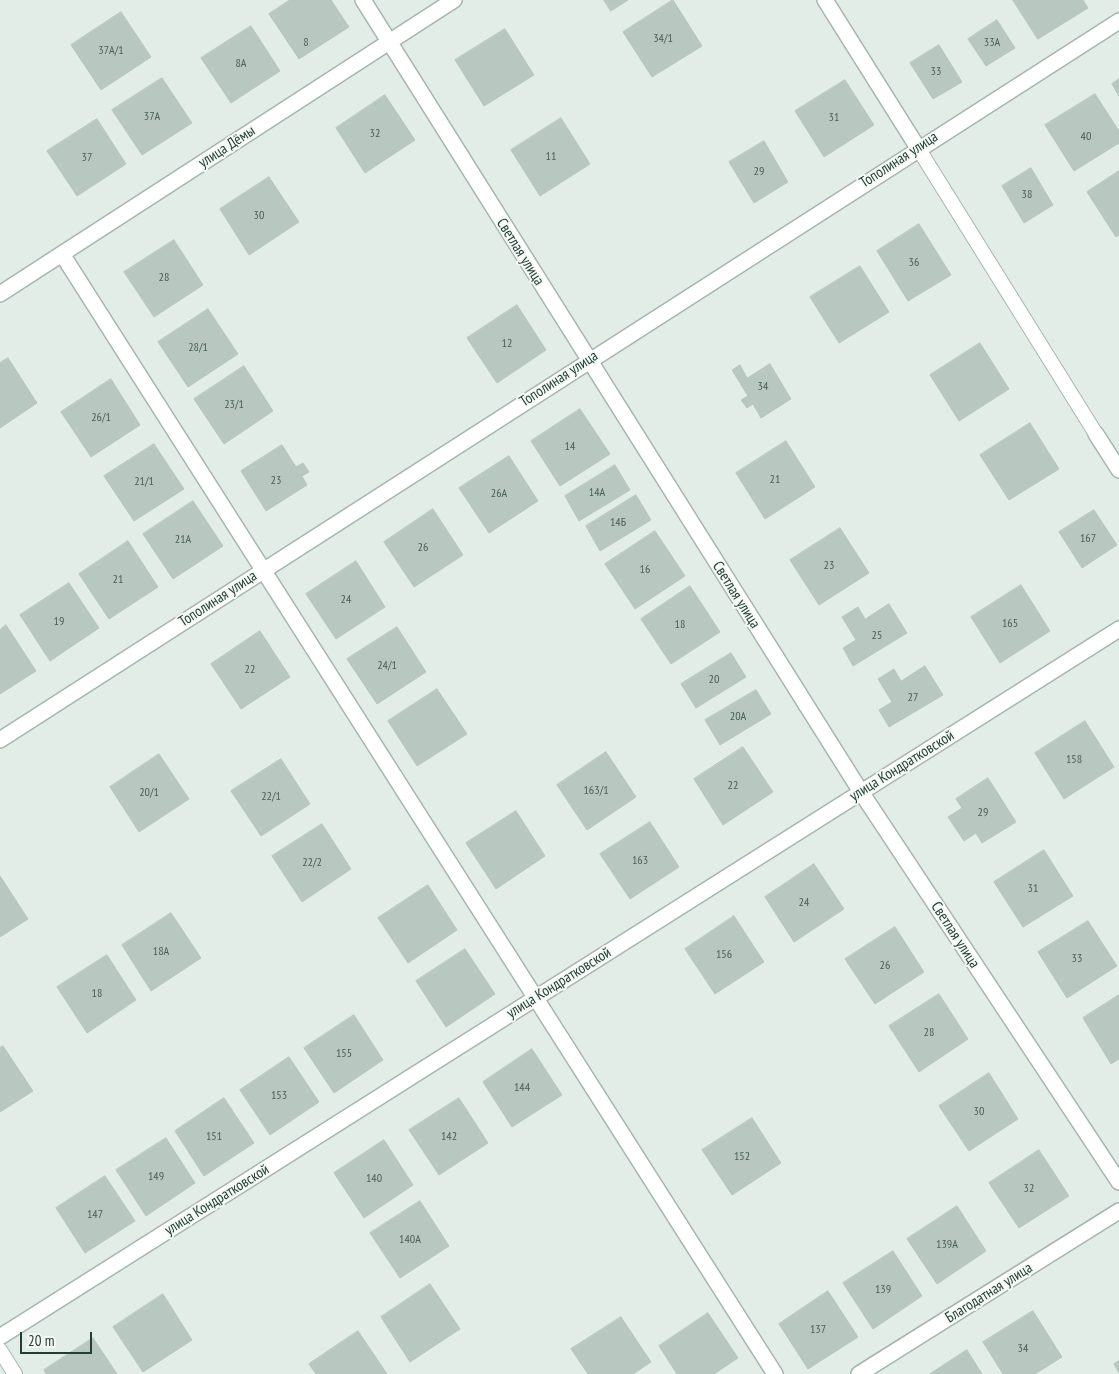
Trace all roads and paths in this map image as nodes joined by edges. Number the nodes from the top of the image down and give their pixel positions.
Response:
1 (363, 0) edge
2 (454, 0) edge
3 (825, 0) edge
4 (1119, 21) edge
5 (389, 41) junction
6 (918, 148) junction
7 (62, 254) junction
8 (0, 294) edge
9 (588, 360) junction
10 (1096, 434) joint
11 (1119, 470) edge
12 (264, 570) junction
13 (1119, 629) edge
14 (0, 740) edge
15 (861, 792) junction
16 (536, 998) junction
17 (1119, 1182) edge
18 (1119, 1211) edge
19 (0, 1337) edge
20 (0, 1350) edge
21 (15, 1374) edge
22 (775, 1374) edge
23 (859, 1374) edge

1 - 5 street, Светлая улица
2 - 5 street, улица Дёмы
3 - 6 street
4 - 6 street, Тополиная улица
5 - 7 street, улица Дёмы
5 - 9 street, Светлая улица
6 - 9 street, Тополиная улица
6 - 10 lane
7 - 8 street, улица Дёмы
7 - 12 street
9 - 12 street, Тополиная улица
9 - 15 street, Светлая улица
10 - 11 street
12 - 14 street, Тополиная улица
12 - 16 street
13 - 15 street, улица Кондратковской
15 - 16 street, улица Кондратковской
15 - 17 street, Светлая улица
16 - 19 street, улица Кондратковской
16 - 22 street
18 - 23 street, Благодатная улица
20 - 21 lane

